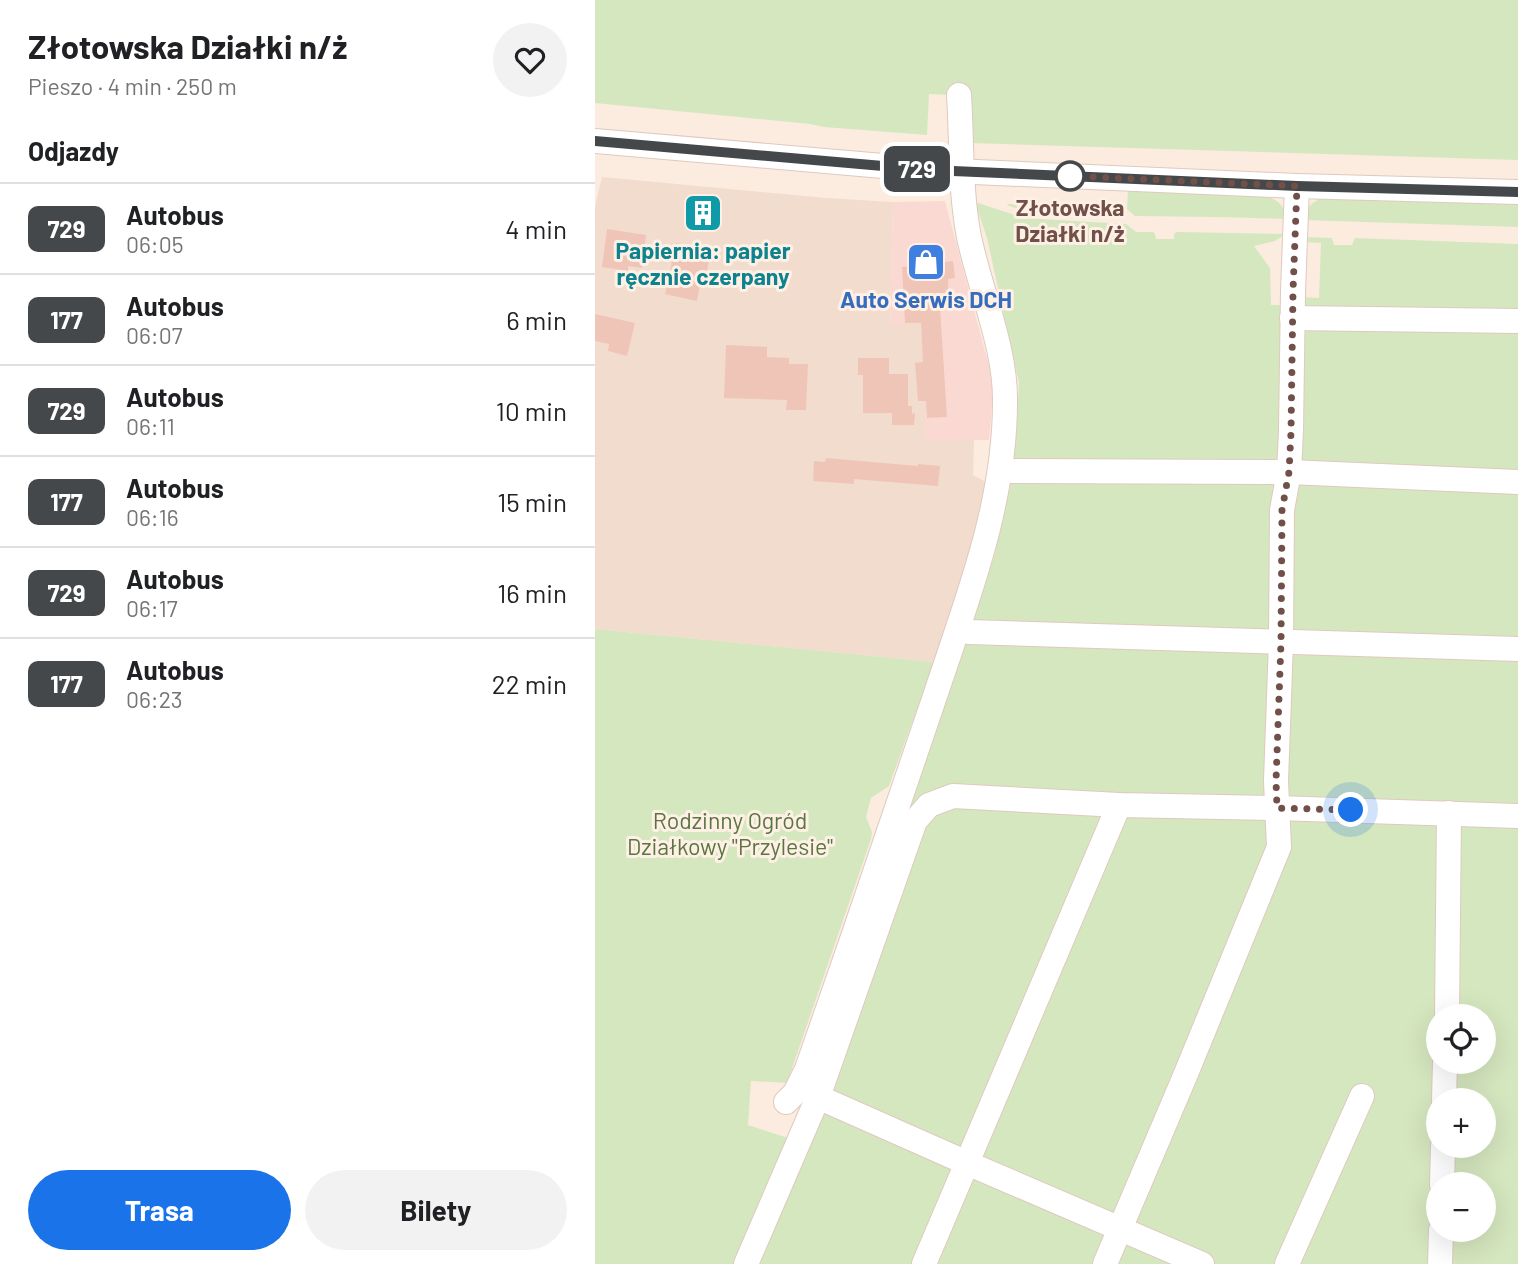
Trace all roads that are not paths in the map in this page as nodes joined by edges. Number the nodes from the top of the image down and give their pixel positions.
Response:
1 (964, 108) dead end
2 (595, 141) edge
3 (963, 172) junction
4 (1297, 186) junction
5 (1518, 192) edge
6 (1293, 312) junction
7 (1518, 321) edge
8 (1012, 471) dead end
9 (1289, 472) junction
10 (1518, 482) edge
11 (969, 632) dead end
12 (1281, 642) junction
13 (1518, 649) edge
14 (1119, 805) junction
15 (1277, 808) junction
16 (1449, 813) junction
17 (1518, 816) edge
18 (1447, 1004) edge
19 (1362, 1096) dead end
20 (818, 1097) junction
21 (786, 1102) dead end
22 (967, 1163) junction
23 (1120, 1228) junction
24 (1441, 1242) edge
25 (746, 1264) edge
26 (924, 1264) edge
27 (1104, 1264) edge
28 (1202, 1264) edge
29 (1287, 1264) edge
30 (1440, 1264) edge

1 - 3 street
2 - 3 street
3 - 4 street
3 - 21 street
4 - 5 street
4 - 6 street
6 - 7 street
6 - 9 street
8 - 9 street
9 - 10 street
9 - 12 street
11 - 12 street
12 - 13 street
12 - 15 street
14 - 15 street
14 - 20 street
14 - 22 street
15 - 16 street
15 - 23 street
16 - 17 street
16 - 18 street
19 - 29 street
20 - 22 street
20 - 25 street
22 - 23 street
22 - 26 street
23 - 27 street
23 - 28 street
24 - 30 street

